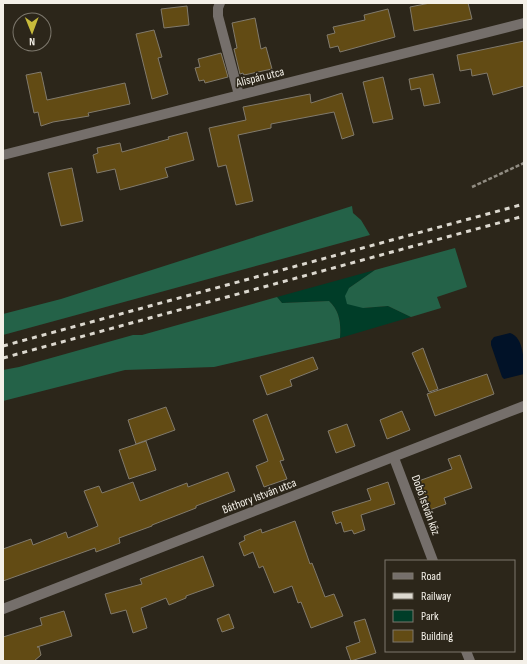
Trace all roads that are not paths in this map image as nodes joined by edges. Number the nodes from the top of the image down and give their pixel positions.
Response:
1 (220, 3) edge
2 (524, 23) edge
3 (239, 95) junction
4 (3, 155) edge
5 (524, 406) edge
6 (394, 458) junction
7 (433, 560) edge
8 (3, 609) edge

1 - 3 street
2 - 3 street, Alispán utca
3 - 4 street, Alispán utca
5 - 6 street, Báthory István utca
6 - 7 street, Dobó István köz
6 - 8 street, Báthory István utca

